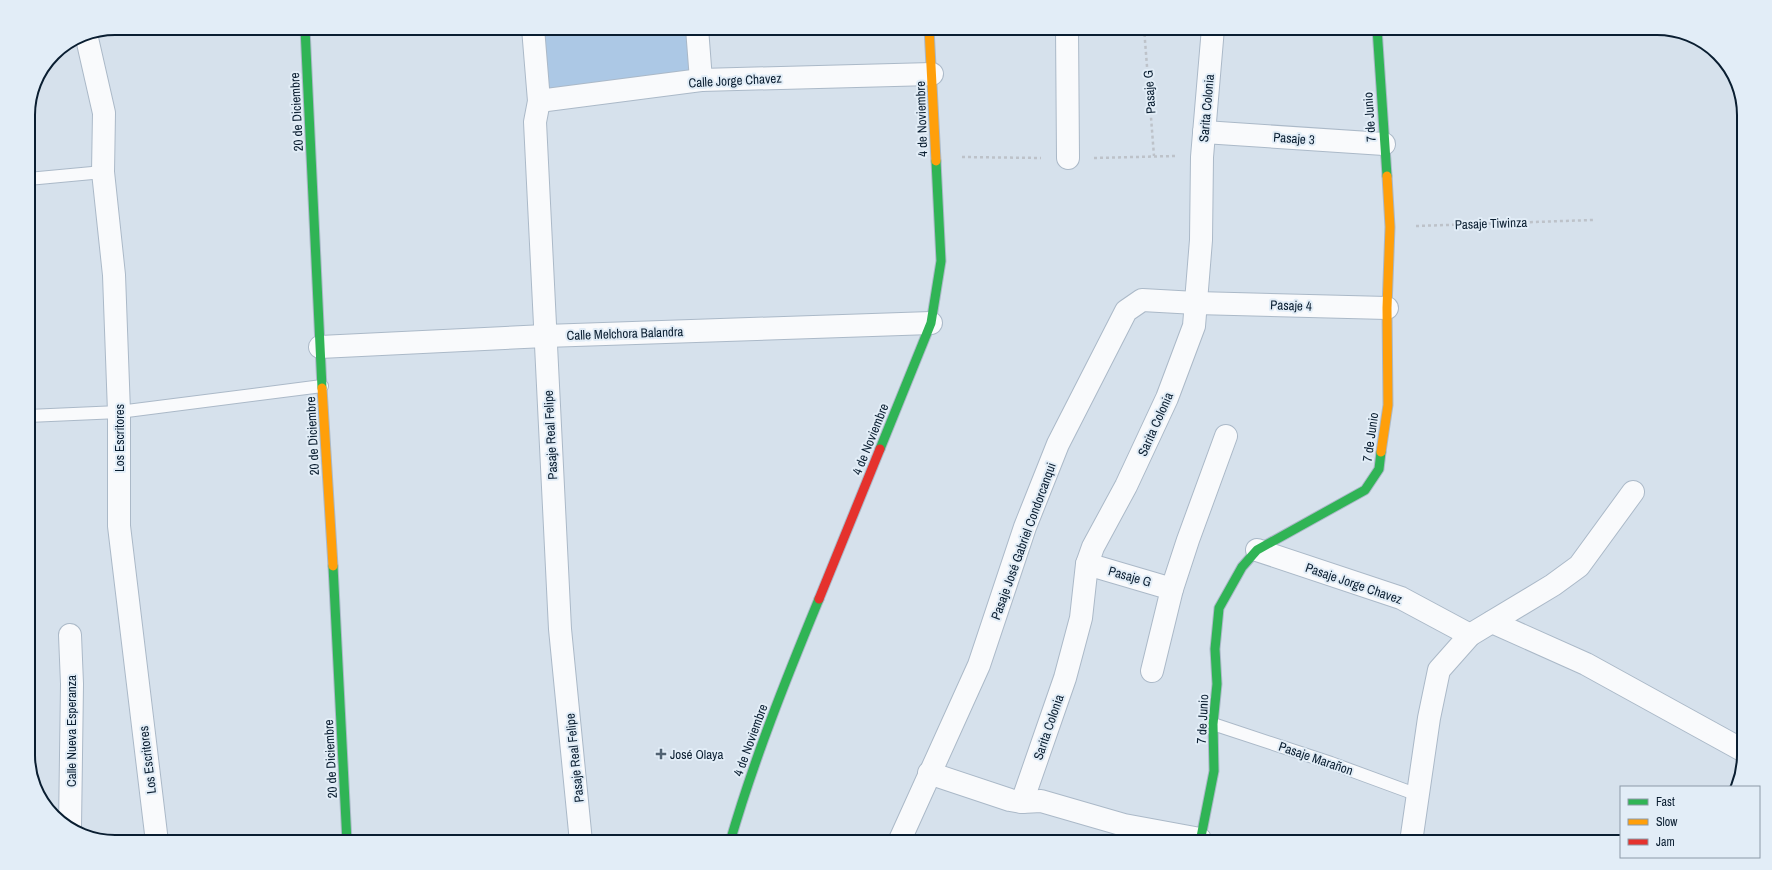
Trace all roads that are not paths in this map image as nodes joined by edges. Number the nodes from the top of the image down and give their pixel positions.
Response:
1 (305, 35) edge
2 (534, 35) edge
3 (698, 35) edge
4 (929, 35) edge
5 (1067, 35) edge
6 (1212, 35) edge
7 (1377, 35) edge
8 (87, 40) edge
9 (932, 74) junction
10 (702, 80) junction
11 (539, 100) junction
12 (1204, 132) junction
13 (1384, 144) junction
14 (1068, 158) dead end
15 (103, 172) junction
16 (35, 178) edge
17 (1196, 303) junction
18 (1386, 308) junction
19 (931, 323) junction
20 (545, 336) junction
21 (320, 347) junction
22 (322, 386) junction
23 (119, 412) junction
24 (35, 416) edge
25 (1226, 436) dead end
26 (1633, 492) dead end
27 (1257, 550) junction
28 (1087, 564) junction
29 (1172, 589) junction
30 (1492, 622) junction
31 (70, 635) dead end
32 (1470, 635) junction
33 (1152, 670) dead end
34 (1213, 724) junction
35 (1737, 747) edge
36 (929, 773) junction
37 (1418, 795) junction
38 (1022, 802) junction
39 (70, 821) edge
40 (156, 835) edge
41 (347, 835) edge
42 (580, 835) edge
43 (732, 835) edge
44 (902, 835) edge
45 (1173, 835) edge
46 (1203, 835) edge
47 (1412, 835) edge

1 - 21 street, 20 de Diciembre
2 - 11 street, Pasaje Real Felipe
3 - 10 street
4 - 9 street, 4 de Noviembre
5 - 14 street
6 - 12 street, Sarita Colonia
7 - 13 street, 7 de Junio
8 - 15 street, Los Escritores
9 - 10 street, Calle Jorge Chavez
9 - 19 street, 4 de Noviembre
10 - 11 street, Calle Jorge Chavez
11 - 20 street, Pasaje Real Felipe
12 - 13 street, Pasaje 3
12 - 17 street, Sarita Colonia
13 - 18 street, 7 de Junio
15 - 16 lane
15 - 23 street, Los Escritores
17 - 18 street, Pasaje 4
17 - 28 street, Sarita Colonia
17 - 36 street, Pasaje José Gabriel Condorcanqui
18 - 27 street, 7 de Junio
19 - 20 street, Calle Melchora Balandra
19 - 43 street, 4 de Noviembre
20 - 21 street, Calle Melchora Balandra
20 - 42 street, Pasaje Real Felipe
21 - 22 street, 20 de Diciembre
22 - 23 lane
22 - 41 street, 20 de Diciembre
23 - 24 lane
23 - 40 street, Los Escritores
25 - 29 street
26 - 30 street
27 - 32 street, Pasaje Jorge Chavez
27 - 34 street, 7 de Junio
28 - 29 street, Pasaje G
28 - 38 street, Sarita Colonia
29 - 33 street
30 - 32 street
30 - 35 street
31 - 39 street, Calle Nueva Esperanza
32 - 37 street
34 - 37 lane, Pasaje Marañon
34 - 46 street, 7 de Junio
36 - 38 street
36 - 44 street, Pasaje José Gabriel Condorcanqui
37 - 47 street
38 - 45 street

